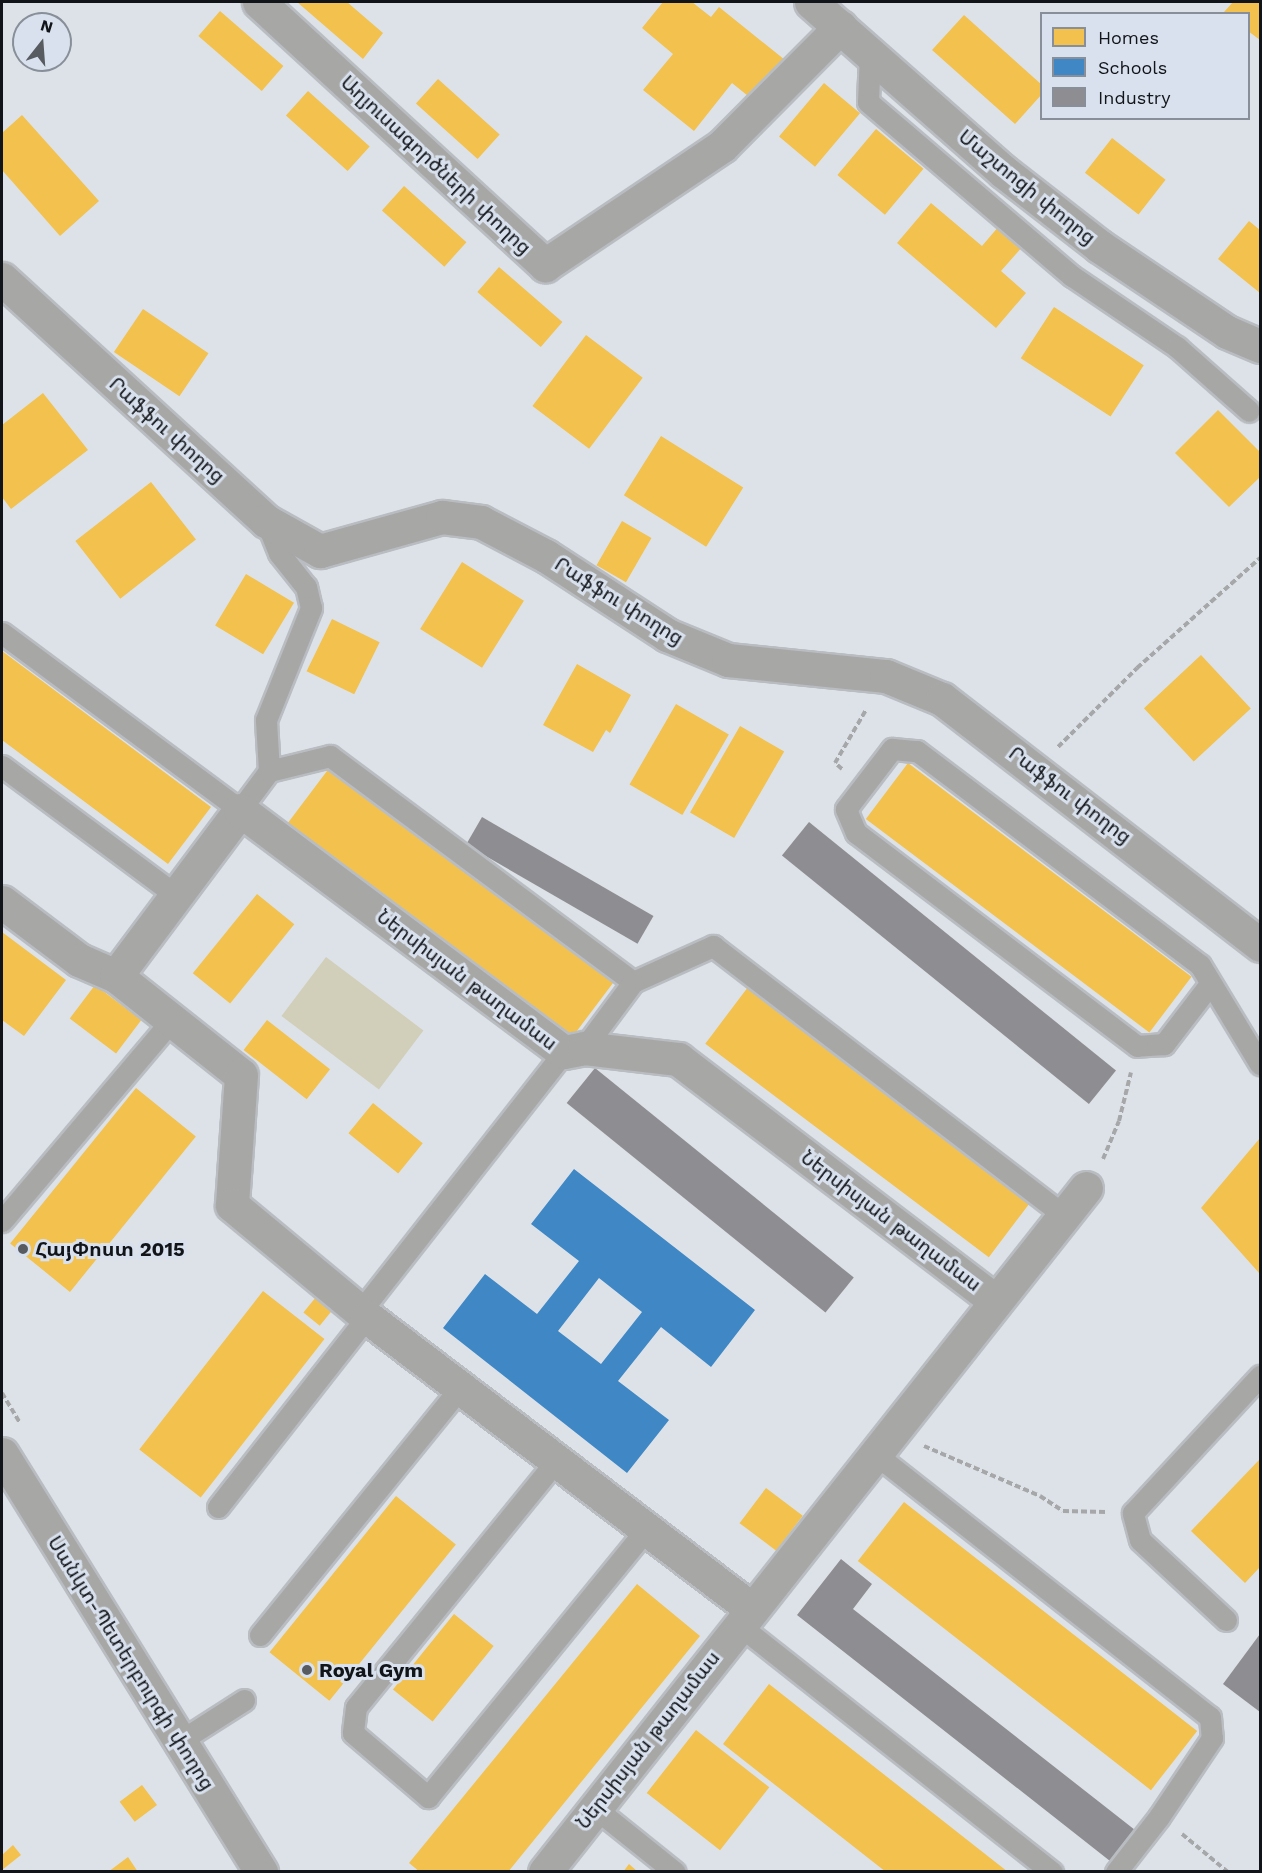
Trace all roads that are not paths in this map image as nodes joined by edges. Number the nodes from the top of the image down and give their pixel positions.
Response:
1 (259, 2) edge
2 (812, 2) edge
3 (840, 27) junction
4 (870, 54) junction
5 (2, 279) edge
6 (1260, 346) edge
7 (1249, 411) dead end
8 (266, 521) junction
9 (2, 633) edge
10 (2, 766) edge
11 (269, 771) junction
12 (240, 810) junction
13 (177, 896) junction
14 (2, 902) edge
15 (1260, 945) edge
16 (116, 976) junction
17 (633, 982) junction
18 (1210, 984) junction
19 (172, 1020) junction
20 (574, 1050) junction
21 (1260, 1064) edge
22 (1086, 1188) dead end
23 (1064, 1215) junction
24 (2, 1221) edge
25 (994, 1300) junction
26 (363, 1315) junction
27 (1260, 1376) edge
28 (460, 1388) junction
29 (883, 1442) junction
30 (2, 1454) edge
31 (556, 1461) junction
32 (218, 1507) dead end
33 (646, 1530) junction
34 (745, 1617) junction
35 (1226, 1620) dead end
36 (260, 1635) dead end
37 (244, 1700) dead end
38 (180, 1741) junction
39 (595, 1808) junction
40 (261, 1872) edge
41 (545, 1872) edge
42 (675, 1872) edge
43 (1052, 1872) edge
44 (1116, 1872) edge

1 - 3 street, Աղյուսագործների փողոց
2 - 3 street, Մաշտոցի փողոց
3 - 4 street, Մաշտոցի փողոց
4 - 6 street, Մաշտոցի փողոց
4 - 7 lane
5 - 8 street, Րաֆֆու փողոց
8 - 11 lane
8 - 15 street, Րաֆֆու փողոց
9 - 12 lane
10 - 13 lane
11 - 12 lane
11 - 17 lane
12 - 13 street
12 - 20 street, Ներսիսյան թաղամաս
13 - 16 street
14 - 16 street
16 - 19 street
17 - 20 lane
17 - 23 lane
18 - 18 lane
18 - 21 lane
19 - 24 lane
19 - 26 street
20 - 25 street, Ներսիսյան թաղամաս
20 - 26 lane
22 - 23 street, Ներսիսյան թաղամաս
23 - 25 street, Ներսիսյան թաղամաս
25 - 29 street, Ներսիսյան թաղամաս
26 - 28 street
26 - 32 lane
27 - 35 lane
28 - 31 street
28 - 36 lane
29 - 34 street, Ներսիսյան թաղամաս
29 - 44 lane
30 - 38 street, Սանկտ-Պետերբուրգի փողոց
31 - 33 street
31 - 33 lane
33 - 34 street
34 - 39 street, Ներսիսյան թաղամաս
34 - 43 lane
37 - 38 lane
38 - 40 street, Սանկտ-Պետերբուրգի փողոց
39 - 41 street, Ներսիսյան թաղամաս
39 - 42 lane

